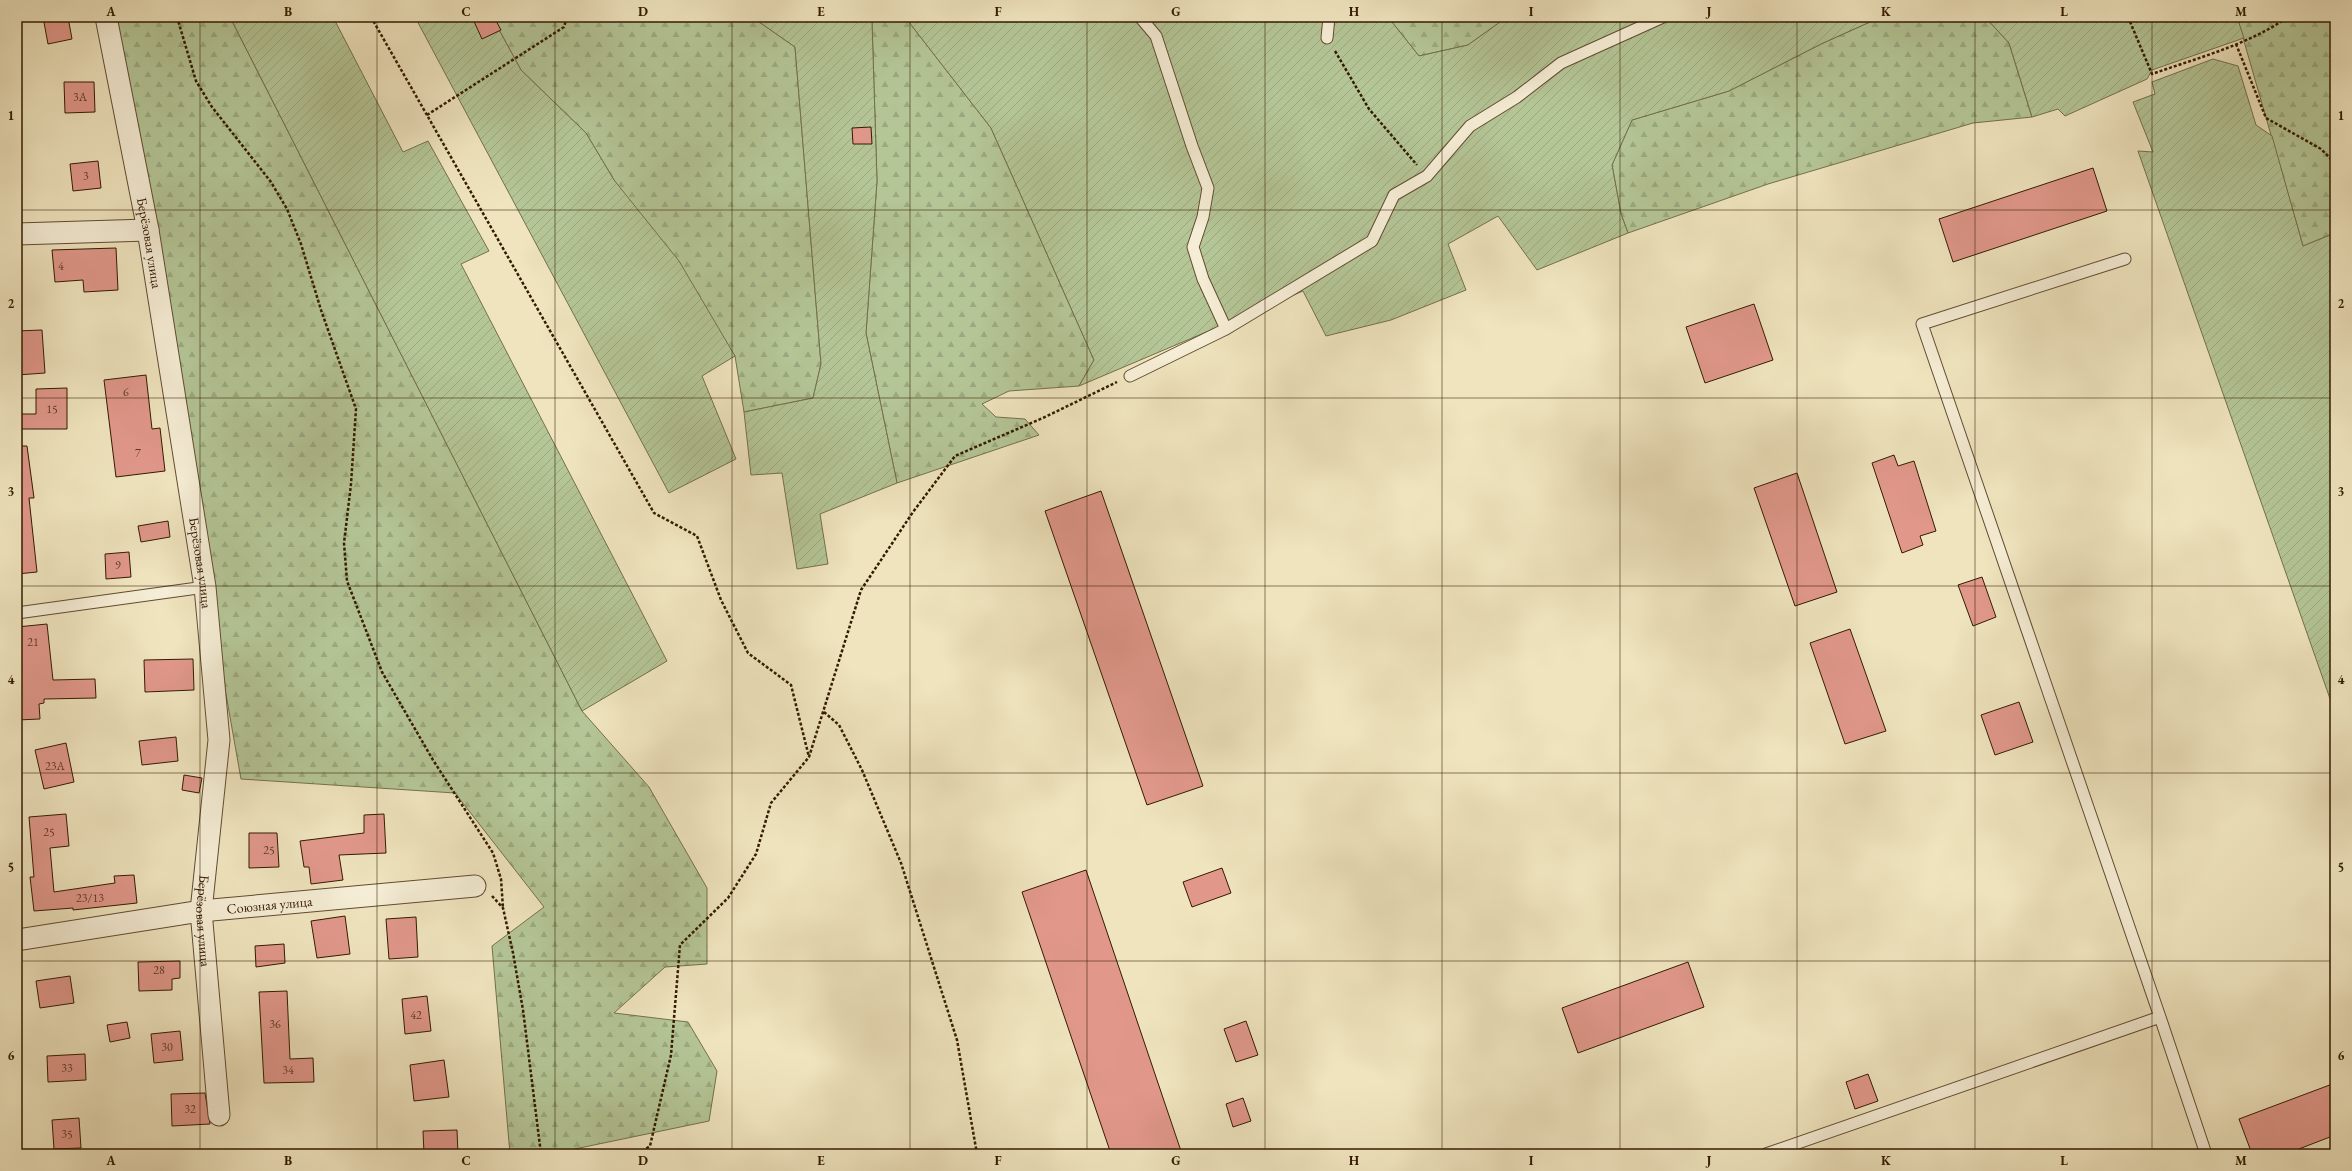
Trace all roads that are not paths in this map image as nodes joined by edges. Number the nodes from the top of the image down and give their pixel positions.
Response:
1 (106, 17) edge
2 (1140, 17) edge
3 (1329, 17) edge
4 (1663, 17) edge
5 (1328, 38) road end
6 (148, 230) junction
7 (17, 234) edge
8 (2125, 259) dead end
9 (1226, 329) junction
10 (1130, 376) road end
11 (205, 587) junction
12 (17, 613) edge
13 (475, 886) road end
14 (201, 911) junction
15 (17, 940) edge
16 (2160, 1017) junction
17 (219, 1115) dead end
18 (1766, 1154) edge
19 (2206, 1154) edge

1 - 6 street, Берёзовая улица
2 - 9 lane
3 - 5 lane
4 - 9 lane
6 - 7 street
6 - 11 street, Берёзовая улица
8 - 16 lane
9 - 10 lane
11 - 12 lane
11 - 14 street, Берёзовая улица
13 - 14 street, Союзная улица
14 - 15 street, Союзная улица
14 - 17 street, Берёзовая улица
16 - 18 lane
16 - 19 lane

